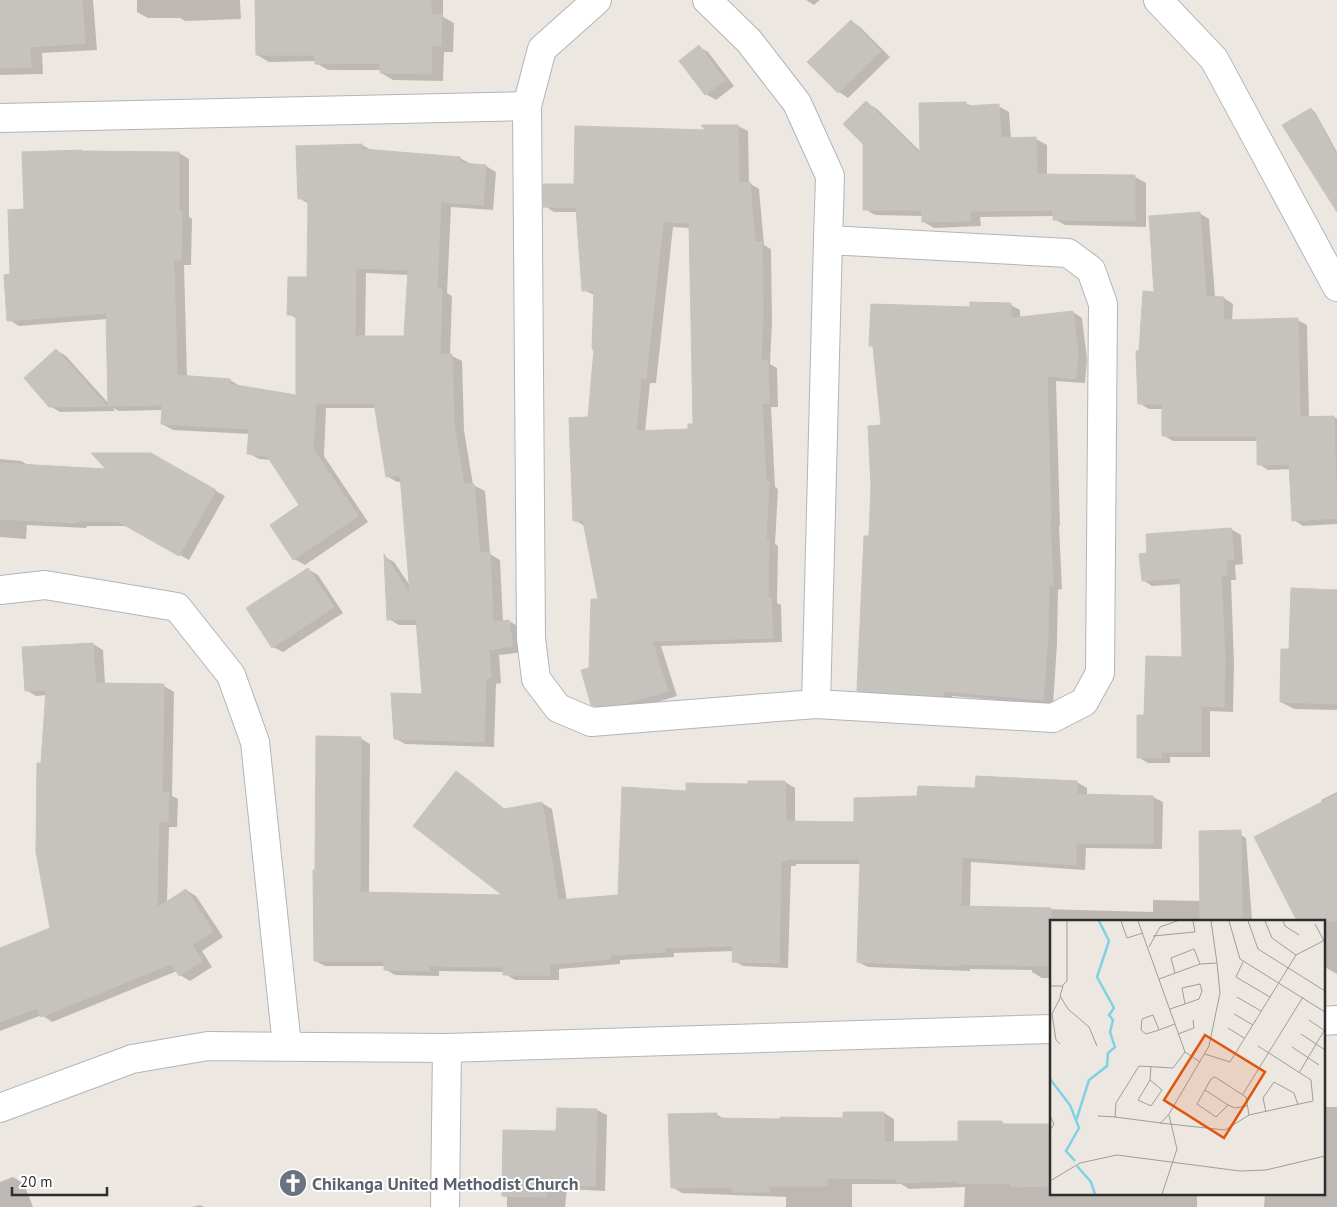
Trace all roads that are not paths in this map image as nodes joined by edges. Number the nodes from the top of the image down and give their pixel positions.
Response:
1 (597, 0) edge
2 (707, 0) edge
3 (1158, 0) edge
4 (527, 106) junction
5 (0, 118) edge
6 (828, 240) junction
7 (1337, 288) edge
8 (0, 590) edge
9 (816, 704) junction
10 (1337, 1020) edge
11 (1324, 1021) edge
12 (1050, 1029) edge
13 (287, 1046) junction
14 (447, 1048) junction
15 (0, 1108) edge
16 (445, 1207) edge

1 - 4 street
2 - 6 street
3 - 7 street
4 - 5 street
4 - 9 street
6 - 9 street
6 - 9 street
8 - 13 street
10 - 11 street
12 - 14 street
13 - 14 street
13 - 15 street
14 - 16 street

